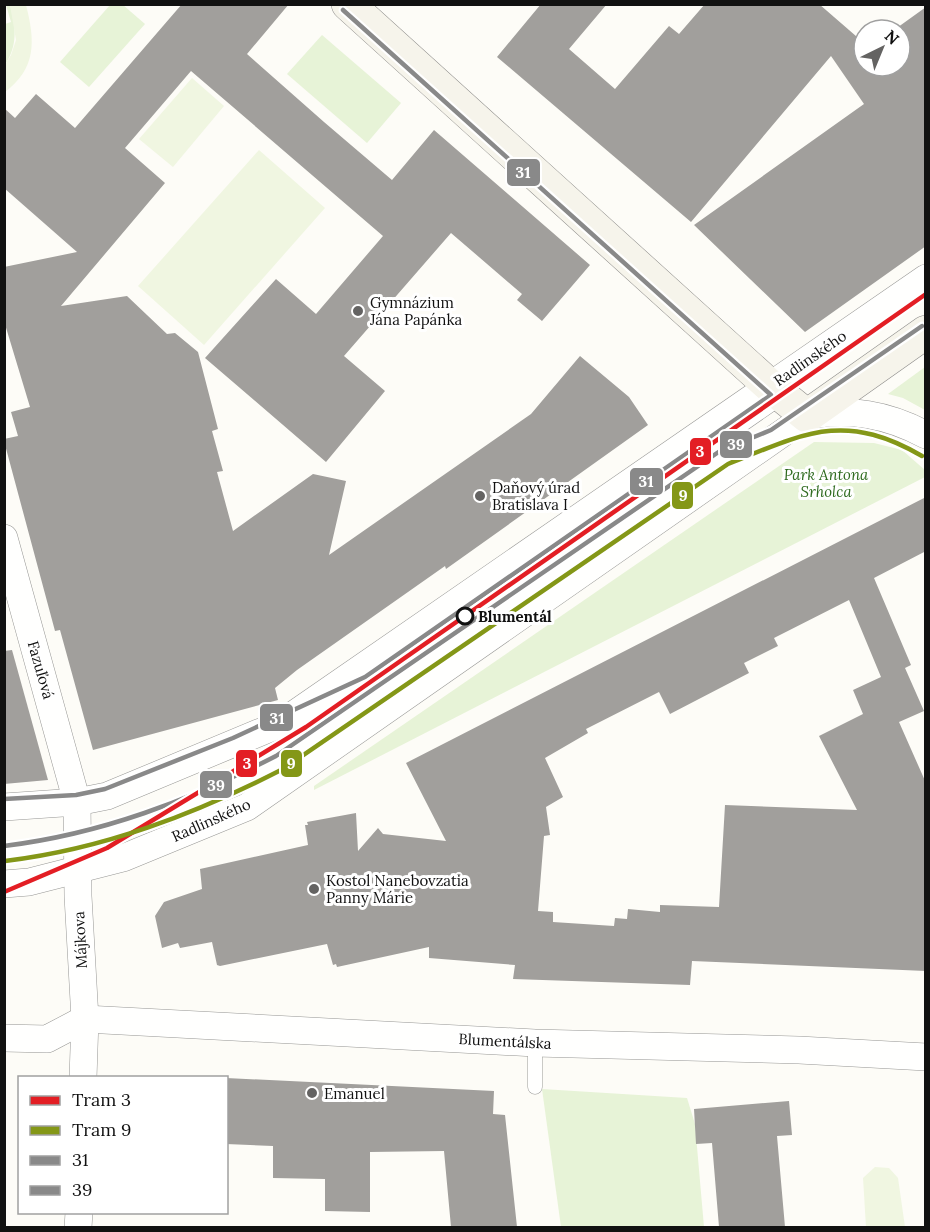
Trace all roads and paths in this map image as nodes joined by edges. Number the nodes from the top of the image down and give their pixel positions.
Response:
1 (348, 4) edge
2 (926, 278) edge
3 (926, 332) edge
4 (787, 399) junction
5 (926, 435) edge
6 (775, 437) junction
7 (4, 538) edge
8 (280, 724) junction
9 (77, 802) junction
10 (4, 807) edge
11 (78, 842) junction
12 (4, 854) edge
13 (77, 869) junction
14 (4, 884) edge
15 (85, 1031) junction
16 (4, 1038) edge
17 (536, 1043) junction
18 (926, 1057) edge
19 (83, 1076) edge
20 (535, 1087) dead end

1 - 4 main road
2 - 4 street, Radlinského
3 - 4 main road, Radlinského
4 - 5 street
4 - 6 street, Radlinského
4 - 8 street, Radlinského
4 - 8 lane, Radlinského
6 - 11 lane
6 - 13 street, Radlinského
7 - 9 street, Fazuľová
8 - 9 street, Radlinského
9 - 10 street, Radlinského
9 - 11 street, Májkova
11 - 12 lane
11 - 13 street, Májkova
13 - 14 street, Radlinského
13 - 15 street, Májkova
15 - 16 street
15 - 17 street, Blumentálska
15 - 19 street, Májkova
17 - 18 street, Blumentálska
17 - 20 lane

